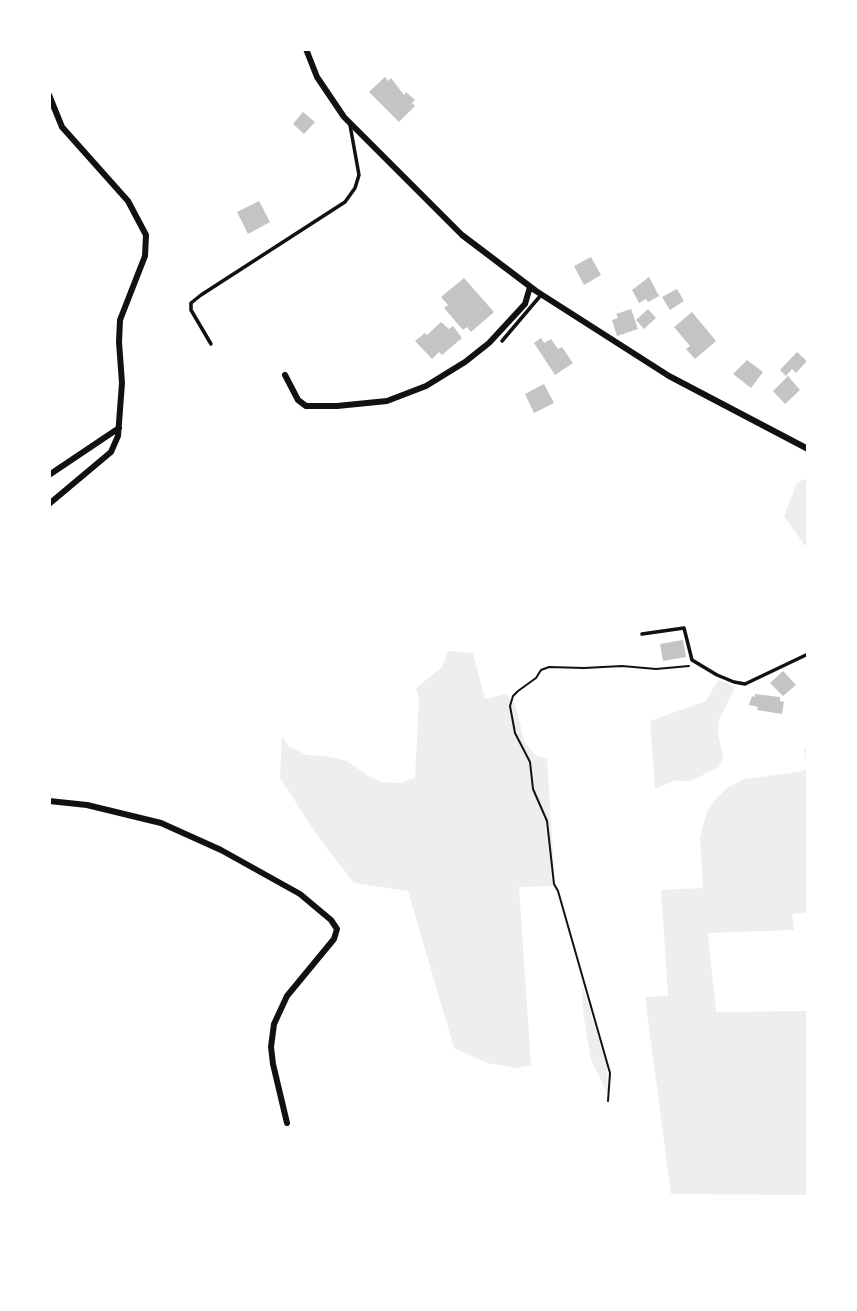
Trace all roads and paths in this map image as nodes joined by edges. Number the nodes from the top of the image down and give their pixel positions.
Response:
1 (306, 49) edge
2 (49, 95) edge
3 (350, 124) junction
4 (530, 287) junction
5 (541, 295) junction
6 (502, 341) dead end
7 (211, 344) dead end
8 (285, 375) dead end
9 (119, 428) junction
10 (808, 449) edge
11 (49, 475) edge
12 (49, 504) edge
13 (642, 634) dead end
14 (808, 654) edge
15 (701, 665) junction
16 (49, 801) edge
17 (608, 1101) dead end
18 (287, 1122) dead end

1 - 3 street
2 - 9 street
3 - 4 street
3 - 7 lane
4 - 5 street
4 - 8 street
5 - 6 lane
5 - 10 street
9 - 11 street
9 - 12 street
13 - 15 lane
14 - 15 lane
15 - 17 path
16 - 18 street

